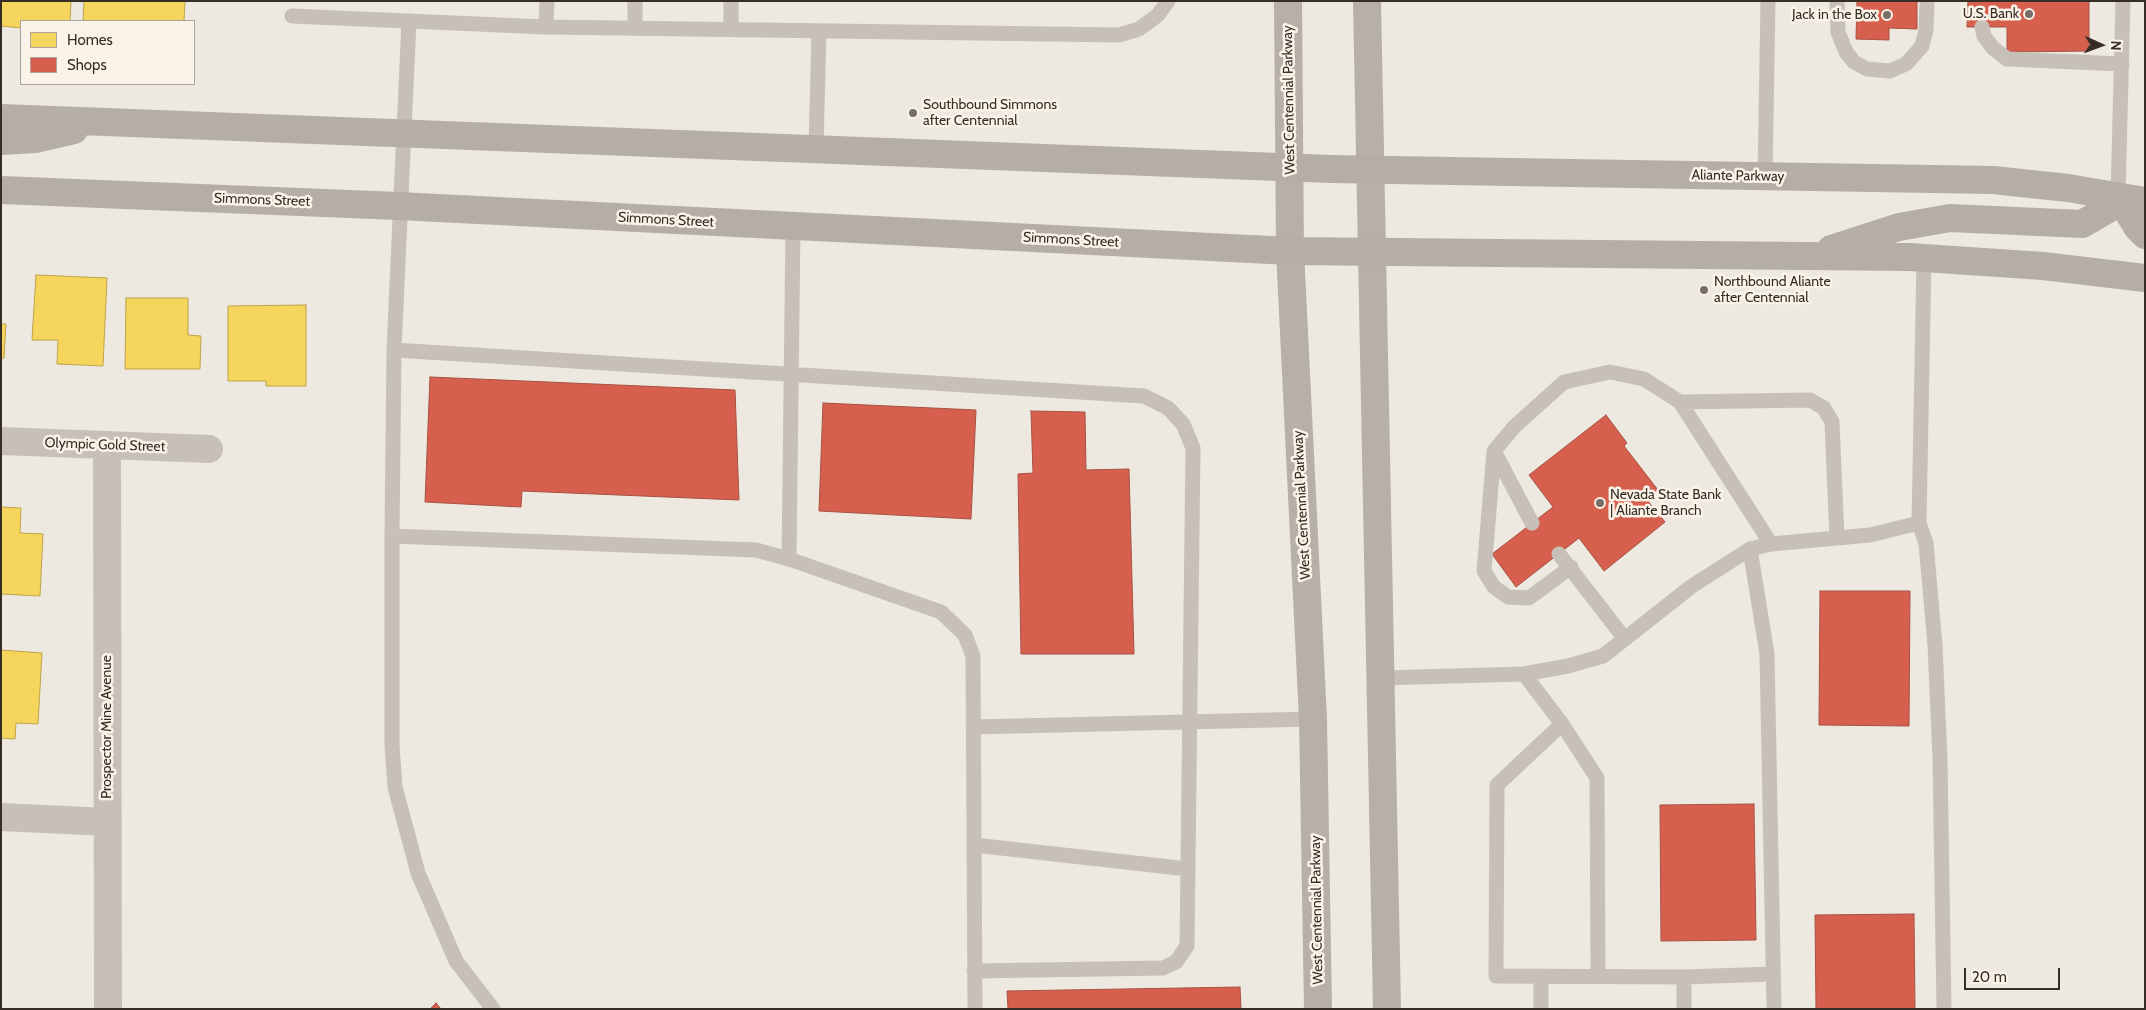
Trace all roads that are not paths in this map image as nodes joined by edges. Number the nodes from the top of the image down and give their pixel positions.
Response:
1 (547, 1) edge
2 (635, 1) edge
3 (731, 1) edge
4 (1168, 1) edge
5 (1288, 1) edge
6 (1367, 1) edge
7 (1768, 1) edge
8 (1837, 1) edge
9 (1927, 1) edge
10 (2123, 1) edge
11 (292, 16) dead end
12 (409, 21) junction
13 (546, 27) junction
14 (1982, 27) dead end
15 (635, 28) junction
16 (731, 29) junction
17 (819, 31) junction
18 (2122, 64) junction
19 (1, 118) edge
20 (104, 122) junction
21 (405, 134) junction
22 (1, 141) edge
23 (816, 149) junction
24 (1290, 167) junction
25 (1372, 170) junction
26 (1766, 176) junction
27 (1, 190) edge
28 (2118, 196) junction
29 (2145, 201) edge
30 (399, 206) junction
31 (793, 226) junction
32 (2145, 235) edge
33 (1290, 251) junction
34 (1372, 253) junction
35 (1808, 256) junction
36 (1924, 258) junction
37 (2145, 278) edge
38 (394, 350) junction
39 (792, 374) junction
40 (1680, 402) junction
41 (1, 441) edge
42 (107, 445) junction
43 (209, 449) dead end
44 (1494, 451) junction
45 (1532, 523) dead end
46 (1919, 523) junction
47 (392, 536) junction
48 (1837, 538) junction
49 (1771, 544) junction
50 (1750, 549) junction
51 (1559, 554) dead end
52 (789, 559) junction
53 (1571, 567) junction
54 (1625, 639) junction
55 (1524, 674) junction
56 (1380, 678) junction
57 (1313, 719) junction
58 (1188, 723) junction
59 (1562, 724) junction
60 (973, 727) junction
61 (1, 817) edge
62 (108, 822) junction
63 (974, 845) junction
64 (1188, 869) junction
65 (974, 971) junction
66 (1773, 974) junction
67 (1541, 976) junction
68 (1598, 976) junction
69 (1684, 977) junction
70 (108, 1009) edge
71 (493, 1009) edge
72 (975, 1009) edge
73 (1318, 1009) edge
74 (1387, 1009) edge
75 (1540, 1009) edge
76 (1684, 1009) edge
77 (1774, 1009) edge
78 (1944, 1009) edge

1 - 13 lane
2 - 15 lane
3 - 16 lane
4 - 17 lane
5 - 24 main road, West Centennial Parkway
6 - 25 main road
7 - 26 lane
8 - 9 lane
10 - 18 lane
11 - 12 lane
12 - 13 lane
12 - 21 lane
13 - 15 lane
14 - 18 lane
15 - 16 lane
16 - 17 lane
17 - 23 lane
18 - 28 lane
19 - 20 main road
20 - 21 main road
20 - 22 main road
21 - 23 main road
21 - 30 lane
23 - 24 main road
24 - 25 main road, Aliante Parkway
24 - 33 main road, West Centennial Parkway
25 - 26 main road, Aliante Parkway
25 - 34 main road
26 - 28 main road, Aliante Parkway
27 - 30 main road, Simmons Street
28 - 29 main road, Aliante Parkway
28 - 32 main road
28 - 35 main road
30 - 31 main road, Simmons Street
30 - 38 lane
31 - 33 main road, Simmons Street
31 - 39 lane
33 - 34 main road, Simmons Street
33 - 57 main road, West Centennial Parkway
34 - 35 main road
34 - 56 main road
35 - 36 main road
36 - 37 main road
36 - 46 lane
38 - 39 lane
38 - 47 lane
39 - 52 lane
39 - 58 lane
40 - 44 lane
40 - 48 lane
40 - 49 lane
41 - 42 street, Olympic Gold Street
42 - 43 street, Olympic Gold Street
42 - 62 street, Prospector Mine Avenue
44 - 45 lane
44 - 53 lane
46 - 48 lane
46 - 78 lane
47 - 52 lane
47 - 71 lane
48 - 49 lane
49 - 50 lane
50 - 54 lane
50 - 66 lane
51 - 53 lane
52 - 60 lane
53 - 54 lane
54 - 55 lane
55 - 56 lane
55 - 59 lane
56 - 74 main road
57 - 58 lane
57 - 73 main road, West Centennial Parkway
58 - 60 lane
58 - 64 lane
59 - 67 lane
59 - 68 lane
60 - 63 lane
61 - 62 street
62 - 70 street, Prospector Mine Avenue
63 - 64 lane
63 - 65 lane
64 - 65 lane
65 - 72 lane
66 - 69 lane
66 - 77 lane
67 - 68 lane
67 - 75 lane
68 - 69 lane
69 - 76 lane

